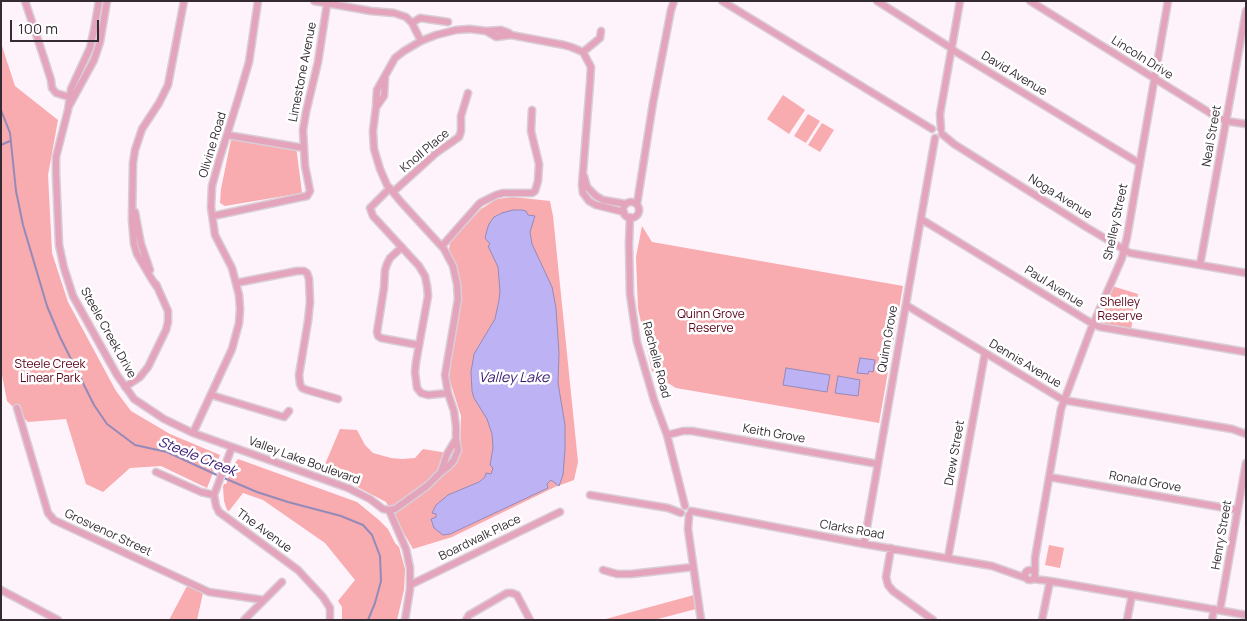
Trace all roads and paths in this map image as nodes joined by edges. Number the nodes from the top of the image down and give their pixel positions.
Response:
1 (25, 1) edge
2 (99, 1) edge
3 (107, 1) edge
4 (184, 1) edge
5 (258, 1) edge
6 (314, 1) edge
7 (672, 1) edge
8 (722, 1) edge
9 (877, 1) edge
10 (960, 1) edge
11 (1030, 1) edge
12 (1168, 1) edge
13 (327, 4) junction
14 (1246, 11) edge
15 (448, 22) dead end
16 (412, 24) junction
17 (601, 31) dead end
18 (421, 41) junction
19 (951, 48) junction
20 (582, 52) junction
21 (1155, 79) junction
22 (468, 93) dead end
23 (69, 97) junction
24 (68, 110) junction
25 (532, 110) dead end
26 (1226, 120) junction
27 (1246, 124) edge
28 (937, 133) junction
29 (227, 135) junction
30 (304, 148) junction
31 (1140, 163) junction
32 (584, 175) junction
33 (640, 183) junction
34 (391, 190) junction
35 (599, 198) junction
36 (627, 203) junction
37 (594, 204) junction
38 (637, 204) junction
39 (624, 212) junction
40 (212, 216) junction
41 (630, 217) junction
42 (921, 219) junction
43 (442, 246) junction
44 (402, 247) junction
45 (1124, 249) junction
46 (1200, 265) junction
47 (1246, 273) edge
48 (236, 283) junction
49 (906, 305) junction
50 (1093, 324) junction
51 (418, 345) junction
52 (1246, 352) edge
53 (985, 353) junction
54 (125, 387) junction
55 (448, 393) junction
56 (211, 395) junction
57 (338, 398) dead end
58 (1063, 400) junction
59 (17, 408) dead end
60 (289, 411) dead end
61 (1232, 429) junction
62 (1246, 429) edge
63 (193, 433) junction
64 (1246, 434) edge
65 (667, 435) junction
66 (232, 447) junction
67 (1246, 462) edge
68 (878, 464) junction
69 (156, 472) dead end
70 (1050, 477) junction
71 (214, 495) junction
72 (590, 495) dead end
73 (389, 510) junction
74 (1238, 510) junction
75 (685, 511) junction
76 (560, 512) dead end
77 (864, 544) junction
78 (891, 548) junction
79 (948, 558) junction
80 (693, 567) junction
81 (603, 570) dead end
82 (1031, 574) junction
83 (1050, 581) junction
84 (282, 582) dead end
85 (410, 585) junction
86 (1, 590) edge
87 (1132, 595) junction
88 (264, 600) junction
89 (1217, 610) junction
90 (1246, 615) edge
91 (58, 620) edge
92 (244, 620) edge
93 (332, 620) edge
94 (405, 620) edge
95 (466, 620) edge
96 (530, 620) edge
97 (701, 620) edge
98 (933, 620) edge
99 (1042, 620) edge
100 (1127, 620) edge
101 (1212, 620) edge

1 - 23 street
2 - 23 street, Steele Creek Drive
3 - 24 street, Steele Creek Drive
4 - 54 street
5 - 29 street, Olivine Road
6 - 13 street
7 - 33 street
8 - 28 street, Noga Avenue
9 - 19 street, David Avenue
10 - 19 street, Quinn Grove
11 - 21 street, Lincoln Drive
12 - 21 street, Shelley Street
13 - 16 street
13 - 30 street, Limestone Avenue
14 - 26 street, Neal Street
15 - 16 street
16 - 18 street
17 - 20 street
18 - 20 street
18 - 34 street
19 - 28 street, Quinn Grove
19 - 31 street, David Avenue
20 - 32 street
21 - 26 street, Lincoln Drive
21 - 31 street, Shelley Street
22 - 34 street, Knoll Place
23 - 24 street, Steele Creek Drive
24 - 54 street, Steele Creek Drive
25 - 43 street
26 - 27 street, Lincoln Drive
26 - 46 street, Neal Street
28 - 42 street, Quinn Grove
28 - 45 street, Noga Avenue
29 - 30 street
29 - 40 street, Olivine Road
30 - 40 street, Limestone Avenue
31 - 45 street, Shelley Street
32 - 35 street
32 - 37 street
33 - 36 street
33 - 38 street
34 - 43 street
34 - 44 street, Knoll Place
35 - 36 street
35 - 37 street
36 - 38 street
36 - 39 street
37 - 39 street
38 - 41 street
39 - 41 street
40 - 48 street, Olivine Road
41 - 65 street, Rachelle Road
42 - 49 street, Quinn Grove
42 - 50 street, Paul Avenue
43 - 55 street
44 - 51 street
44 - 51 street
45 - 46 street, Noga Avenue
45 - 50 street, Shelley Street
46 - 47 street, Noga Avenue
48 - 56 street, Olivine Road
48 - 57 street
49 - 53 street, Dennis Avenue
49 - 68 street, Quinn Grove
50 - 52 street, Paul Avenue
50 - 58 street, Shelley Street
51 - 55 street
53 - 58 street, Dennis Avenue
53 - 79 street, Drew Street
54 - 63 street, Steele Creek Drive
55 - 73 street
56 - 60 street
56 - 63 street, Olivine Road
58 - 61 street, Dennis Avenue
58 - 70 street, Shelley Street
59 - 88 street, Grosvenor Street
61 - 62 street, Dennis Avenue
61 - 64 street, Dennis Avenue
63 - 66 street, Steele Creek Drive
65 - 68 street, Keith Grove
65 - 75 street, Rachelle Road
66 - 71 street
66 - 73 street, Valley Lake Boulevard
67 - 74 street, Henry Street
68 - 77 street, Quinn Grove
69 - 71 street
70 - 74 street, Ronald Grove
70 - 82 street, Shelley Street
71 - 93 street, The Avenue
72 - 75 street, Clarks Road
73 - 85 street
74 - 89 street, Henry Street
75 - 77 street, Clarks Road
75 - 80 street, Rachelle Road
76 - 85 street, Boardwalk Place
77 - 78 street, Clarks Road
78 - 79 street, Clarks Road
78 - 98 street
79 - 82 street, Clarks Road
80 - 81 street
80 - 97 street, Rachelle Road
82 - 83 street, Clarks Road
83 - 87 street, Clarks Road
83 - 99 street
84 - 88 street
85 - 94 street
86 - 91 street
87 - 89 street, Clarks Road
87 - 100 street
88 - 92 street
89 - 90 street, Clarks Road
89 - 101 street, Henry Street
95 - 96 street

